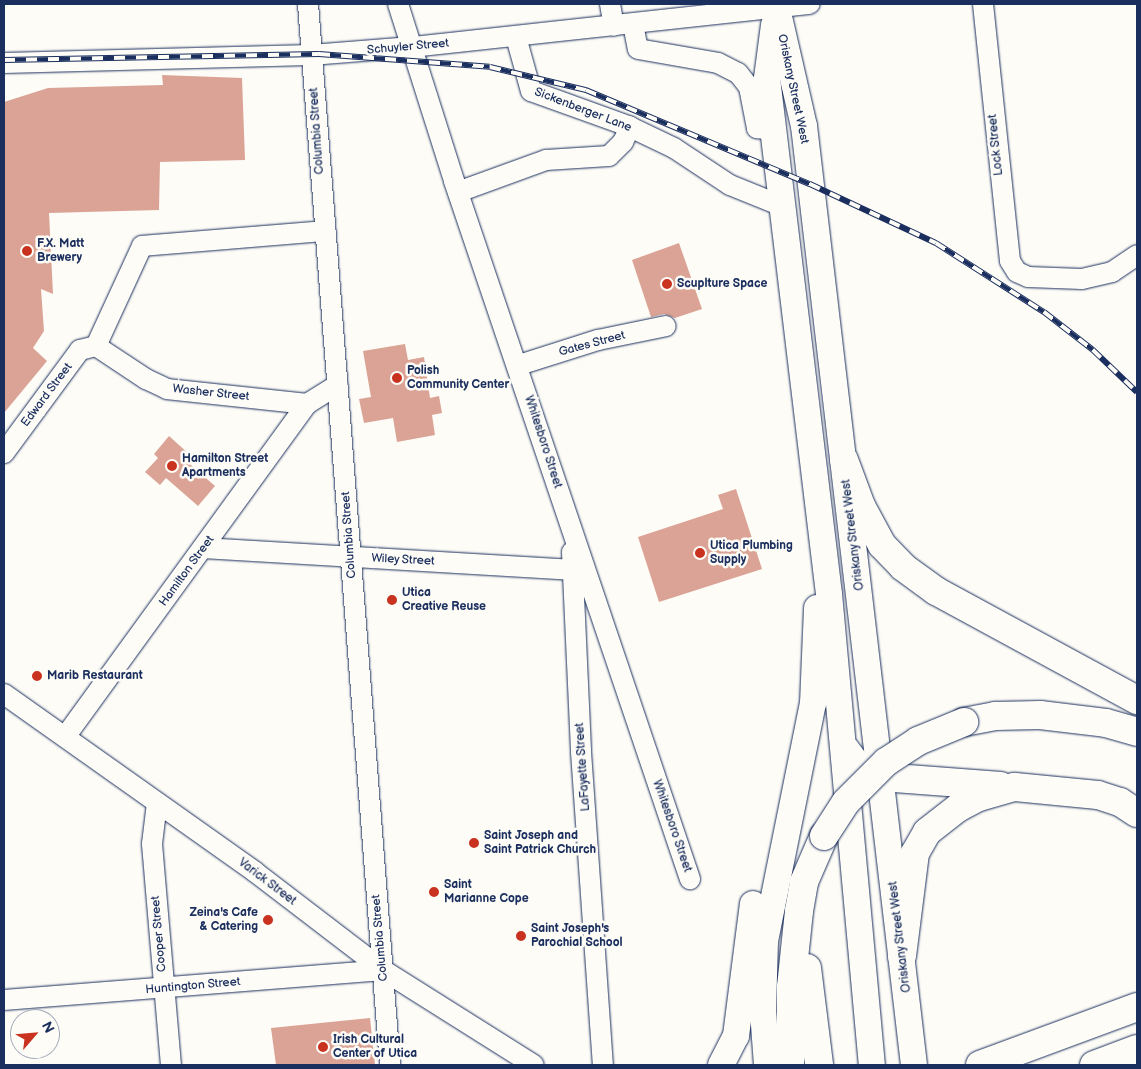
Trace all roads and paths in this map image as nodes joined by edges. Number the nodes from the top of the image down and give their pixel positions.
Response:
1 (308, 4) edge
2 (398, 4) edge
3 (610, 4) edge
4 (810, 4) edge
5 (983, 4) edge
6 (776, 5) edge
7 (624, 25) junction
8 (516, 38) junction
9 (412, 48) junction
10 (311, 54) junction
11 (4, 63) edge
12 (630, 127) junction
13 (765, 129) junction
14 (458, 192) junction
15 (782, 206) junction
16 (325, 230) junction
17 (1137, 255) edge
18 (666, 326) dead end
19 (96, 346) junction
20 (518, 365) junction
21 (338, 385) junction
22 (308, 404) junction
23 (4, 453) edge
24 (844, 460) junction
25 (570, 528) junction
26 (821, 528) junction
27 (204, 548) junction
28 (350, 557) junction
29 (572, 570) junction
30 (4, 694) edge
31 (1137, 700) edge
32 (1137, 732) edge
33 (65, 738) junction
34 (845, 749) junction
35 (881, 777) junction
36 (1015, 787) junction
37 (795, 792) junction
38 (157, 803) junction
39 (1137, 813) edge
40 (824, 836) junction
41 (690, 879) dead end
42 (902, 956) junction
43 (383, 970) junction
44 (164, 988) junction
45 (1137, 990) edge
46 (4, 1000) edge
47 (1137, 1007) edge
48 (1089, 1023) junction
49 (1137, 1049) edge
50 (1137, 1064) edge
51 (171, 1065) edge
52 (390, 1065) edge
53 (534, 1065) edge
54 (604, 1065) edge
55 (721, 1065) edge
56 (767, 1065) edge
57 (790, 1065) edge
58 (819, 1065) edge
59 (872, 1065) edge
60 (914, 1065) edge
61 (980, 1065) edge
62 (1094, 1065) edge
63 (1129, 1065) edge

1 - 10 street, Columbia Street
2 - 9 street, Whitesboro Street
3 - 7 street
4 - 6 street, Schuyler Street
5 - 17 street, Lock Street
6 - 7 street, Schuyler Street
6 - 13 main road, Oriskany Street West
6 - 24 main road, Oriskany Street West
7 - 8 street, Schuyler Street
7 - 13 street
8 - 9 street, Schuyler Street
8 - 12 street, Sickenberger Lane
9 - 10 street, Schuyler Street
9 - 14 street, Whitesboro Street
10 - 11 street, Schuyler Street
10 - 16 street, Columbia Street
12 - 14 street
12 - 15 street, Sickenberger Lane
13 - 15 main road, Oriskany Street West
14 - 20 street, Whitesboro Street
15 - 26 main road, Oriskany Street West
16 - 19 street
16 - 21 street, Columbia Street
18 - 20 street, Gates Street
19 - 22 street, Washer Street
19 - 23 street, Edward Street
20 - 25 street, Whitesboro Street
21 - 22 street
21 - 28 street, Columbia Street
22 - 27 street, Hamilton Street
24 - 31 highway
24 - 35 main road, Oriskany Street West
25 - 29 street, LaFayette Street
25 - 41 street, Whitesboro Street
26 - 34 main road, Oriskany Street West
26 - 37 main road
27 - 28 street, Wiley Street
27 - 33 street, Hamilton Street
28 - 29 street, Wiley Street
28 - 43 street, Columbia Street
29 - 54 street, LaFayette Street
30 - 33 street, Varick Street
32 - 40 highway, bridge
33 - 38 street, Varick Street
34 - 35 highway
34 - 59 main road, Oriskany Street West
35 - 36 highway
35 - 42 main road, Oriskany Street West
36 - 39 highway
36 - 42 highway
37 - 55 main road
37 - 56 main road
38 - 43 street, Varick Street
38 - 44 street, Cooper Street
40 - 57 highway
40 - 58 highway
42 - 60 main road, Oriskany Street West
43 - 44 street, Huntington Street
43 - 52 street, Columbia Street
43 - 53 street, Varick Street
44 - 46 street, Huntington Street
44 - 51 street, Cooper Street
45 - 48 highway
47 - 48 highway
48 - 61 highway
49 - 62 highway
50 - 63 highway

